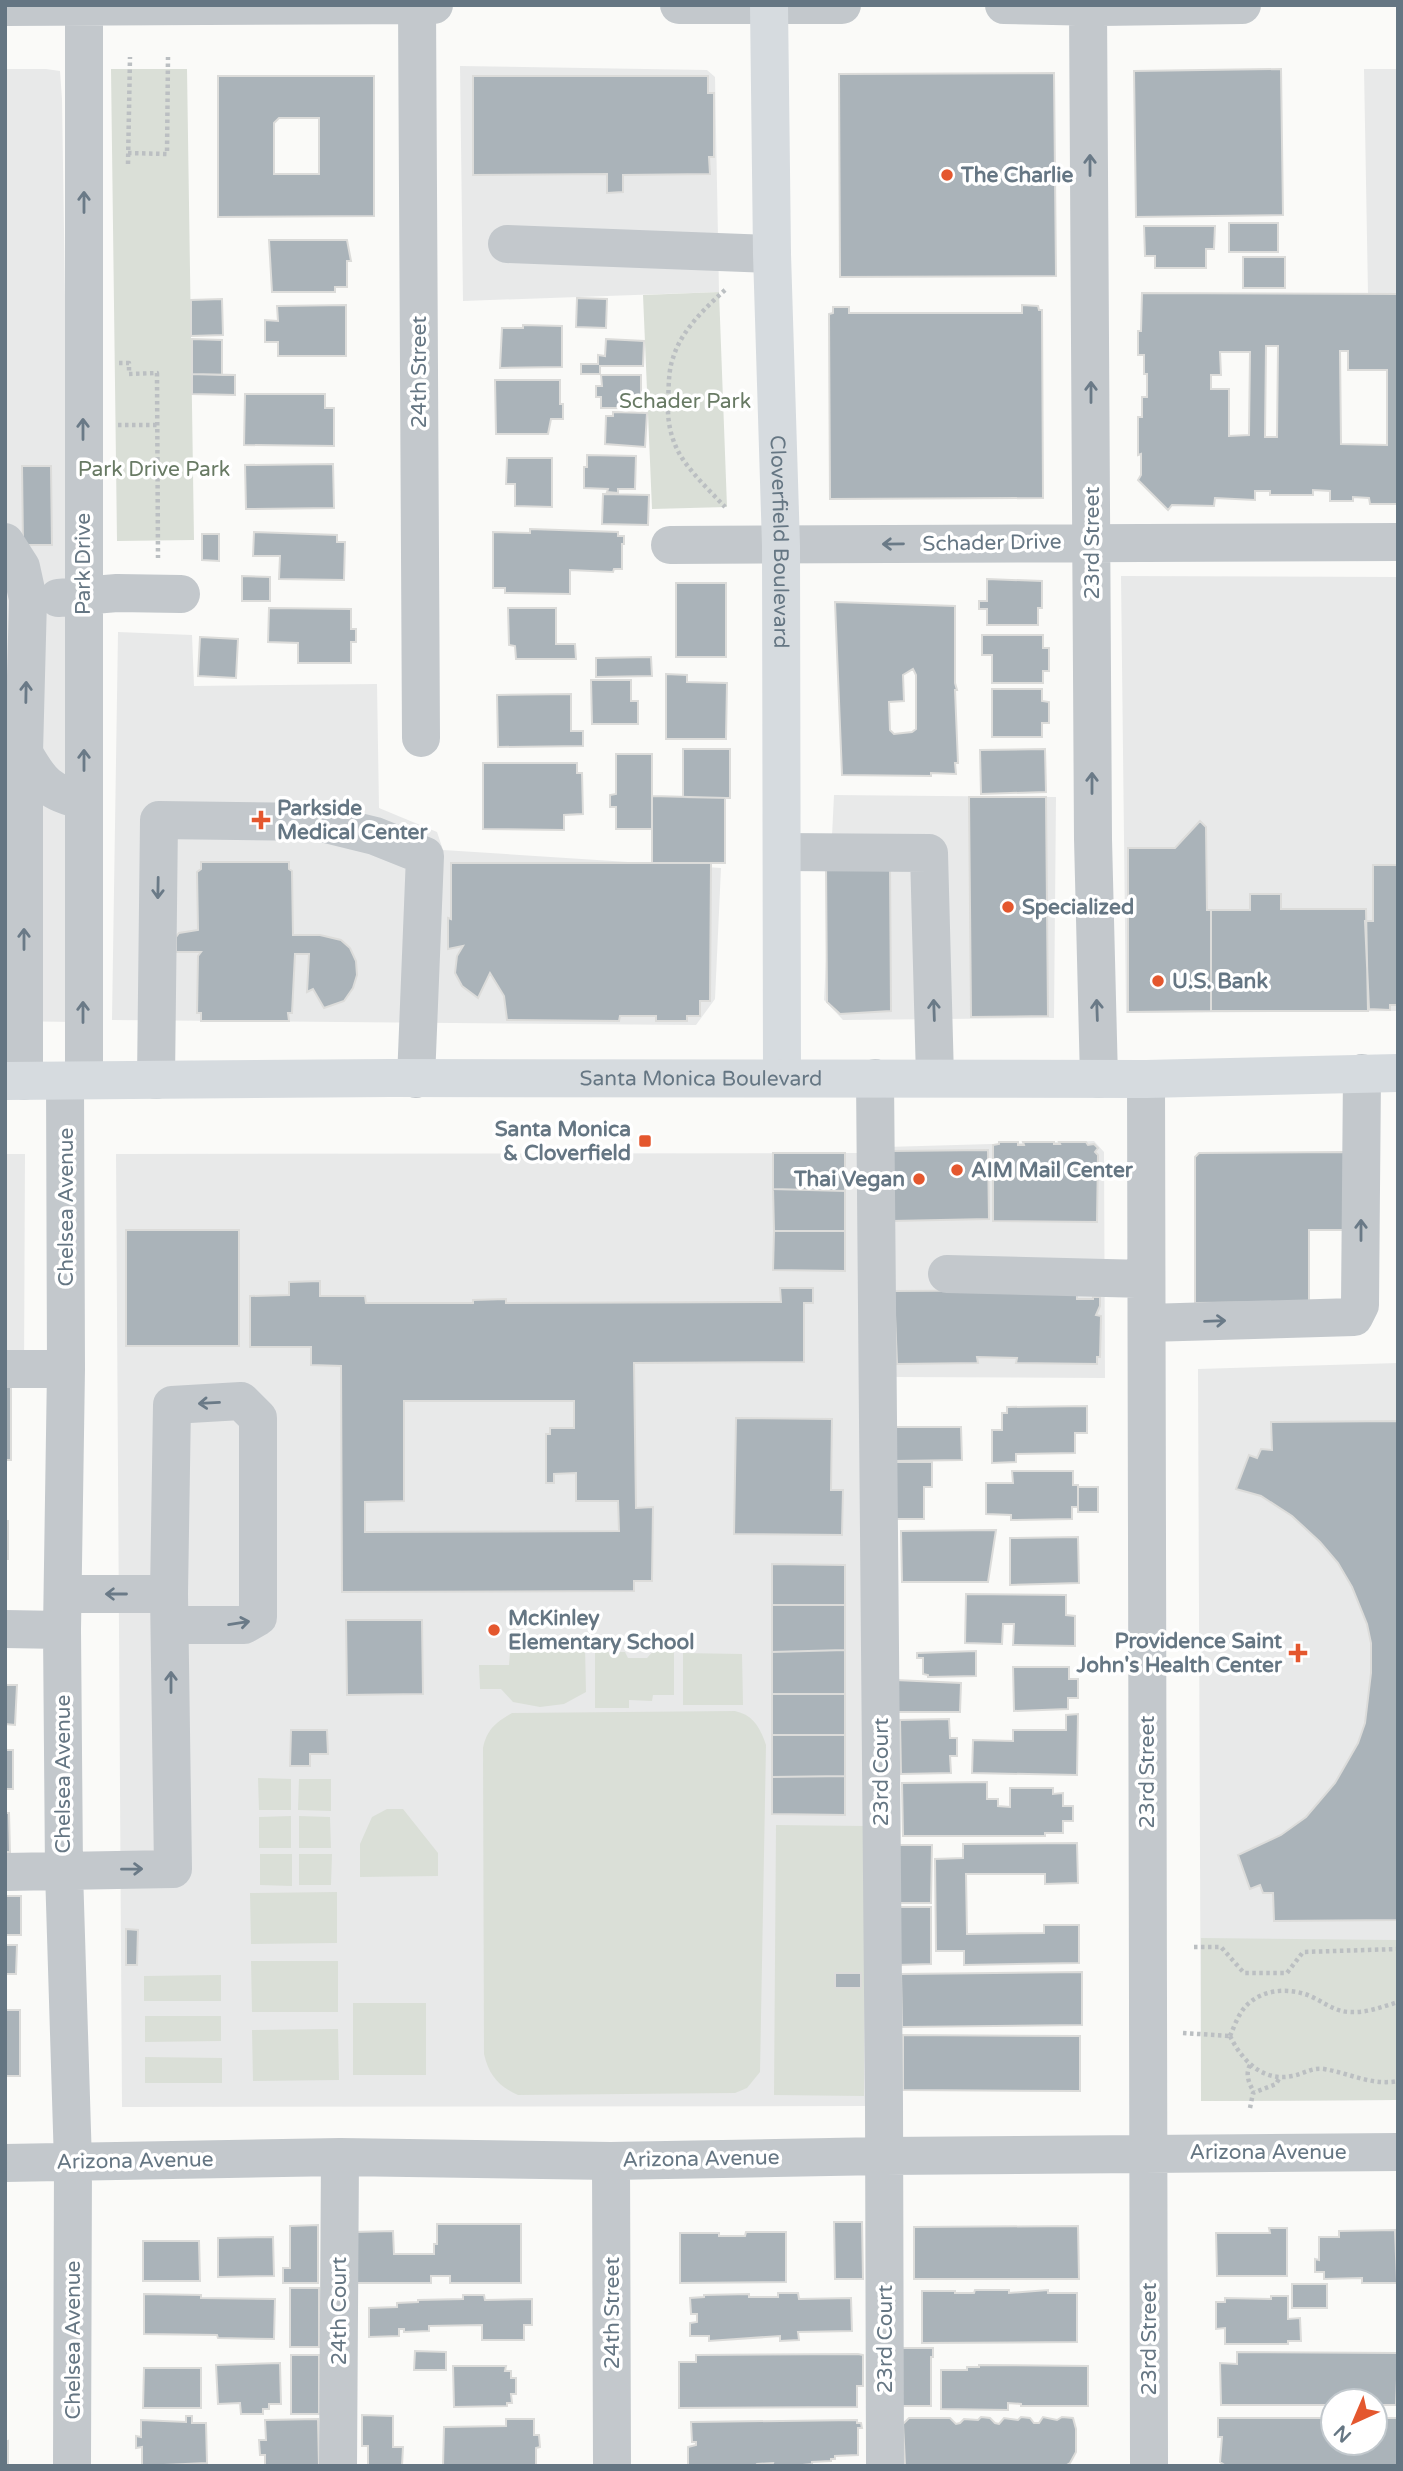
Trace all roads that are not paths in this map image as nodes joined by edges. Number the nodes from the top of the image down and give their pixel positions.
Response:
1 (360, 5) edge
2 (417, 5) edge
3 (434, 5) edge
4 (679, 5) edge
5 (842, 5) edge
6 (1004, 5) edge
7 (1242, 5) edge
8 (85, 6) edge
9 (769, 6) edge
10 (5, 7) edge
11 (1088, 7) edge
12 (507, 244) dead end
13 (772, 254) junction
14 (5, 542) edge
15 (1091, 542) junction
16 (1398, 542) edge
17 (670, 545) dead end
18 (781, 546) junction
19 (170, 594) road end
20 (83, 596) junction
21 (28, 599) junction
22 (421, 738) dead end
23 (24, 753) junction
24 (84, 800) junction
25 (782, 852) junction
26 (1380, 1073) edge
27 (782, 1078) junction
28 (876, 1078) junction
29 (935, 1078) junction
30 (416, 1079) junction
31 (1099, 1079) junction
32 (1146, 1079) junction
33 (156, 1080) junction
34 (15, 1081) edge
35 (74, 1081) junction
36 (947, 1273) dead end
37 (1146, 1279) junction
38 (1147, 1323) junction
39 (5, 1368) edge
40 (66, 1370) junction
41 (170, 1609) junction
42 (63, 1612) junction
43 (5, 1629) edge
44 (64, 1871) junction
45 (5, 1872) edge
46 (1398, 2152) edge
47 (1148, 2153) junction
48 (884, 2156) junction
49 (340, 2157) junction
50 (611, 2161) junction
51 (5, 2163) edge
52 (73, 2163) junction
53 (72, 2466) edge
54 (338, 2466) edge
55 (612, 2466) edge
56 (885, 2466) edge
57 (1149, 2466) edge

1 - 2 street
1 - 8 street
2 - 3 street
2 - 22 street, 24th Street
4 - 9 street
5 - 9 street
6 - 11 street
7 - 11 street
8 - 10 street
20 -> 8 street, Park Drive
9 - 13 main road, Cloverfield Boulevard
15 -> 11 street, 23rd Street
12 - 13 street
13 - 18 main road, Cloverfield Boulevard
14 - 21 street
15 - 16 street, Schader Drive
15 -> 18 street, Schader Drive
31 -> 15 street, 23rd Street
17 - 18 street, Schader Drive
18 - 25 main road, Cloverfield Boulevard
19 - 20 street
20 - 21 street
24 -> 20 street, Park Drive
23 -> 21 street
23 - 24 street
34 -> 23 street
35 -> 24 street, Park Drive
25 - 27 main road, Cloverfield Boulevard
29 -> 25 street
26 - 32 main road, Santa Monica Boulevard
38 -> 26 street
27 - 28 main road, Santa Monica Boulevard
27 - 30 main road, Santa Monica Boulevard
28 - 29 main road, Santa Monica Boulevard
28 - 48 street, 23rd Court
29 - 31 main road, Santa Monica Boulevard
30 - 33 main road, Santa Monica Boulevard
30 -> 33 street
31 - 32 main road, Santa Monica Boulevard
32 - 37 street, 23rd Street
33 - 35 main road, Santa Monica Boulevard
34 - 35 main road, Santa Monica Boulevard
35 - 40 street, Chelsea Avenue
36 - 37 street
37 - 38 street, 23rd Street
38 - 47 street, 23rd Street
39 - 40 street
40 - 42 street, Chelsea Avenue
41 -> 41 street
41 -> 42 street
44 -> 41 street
42 - 43 street
42 - 44 street, Chelsea Avenue
44 - 45 street
44 - 52 street, Chelsea Avenue
46 - 47 street, Arizona Avenue
47 - 48 street, Arizona Avenue
47 - 57 street, 23rd Street
48 - 50 street, Arizona Avenue
48 - 56 street, 23rd Court
49 - 50 street, Arizona Avenue
49 - 52 street, Arizona Avenue
49 - 54 street, 24th Court
50 - 55 street, 24th Street
51 - 52 street, Arizona Avenue
52 - 53 street, Chelsea Avenue

